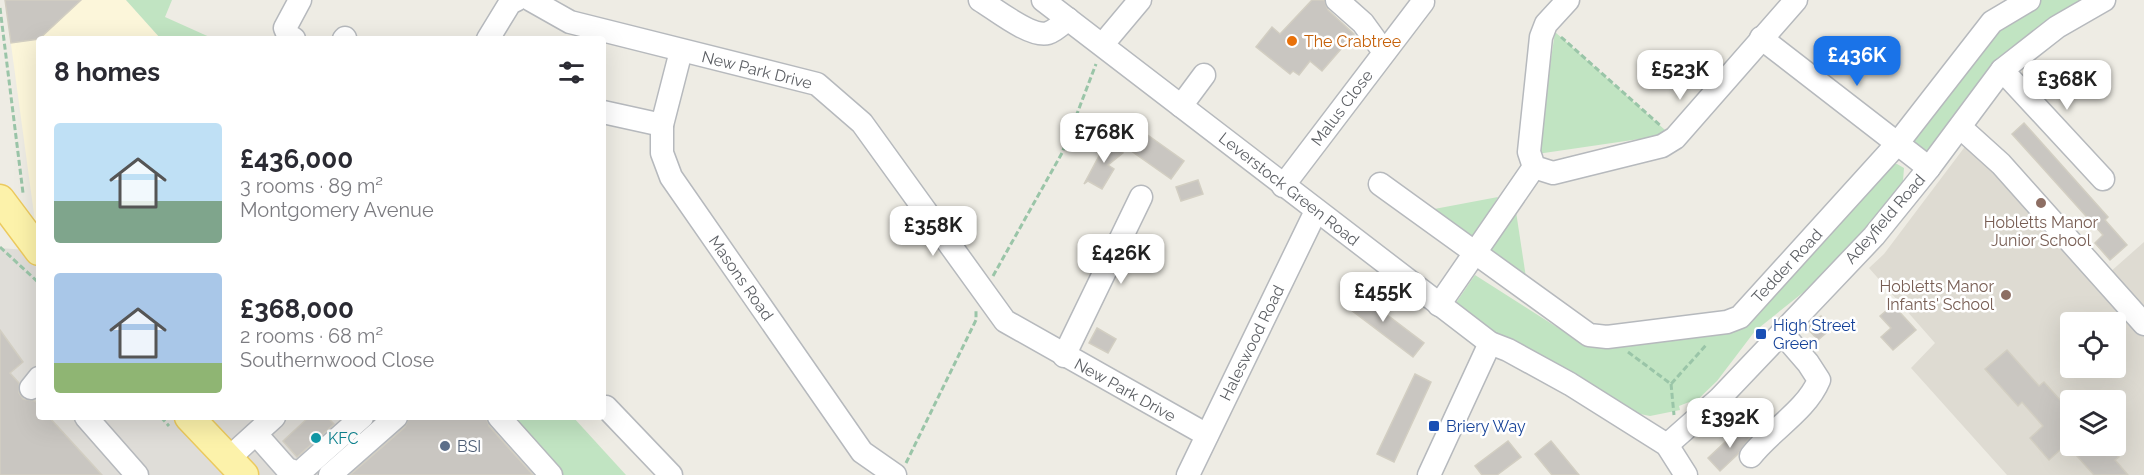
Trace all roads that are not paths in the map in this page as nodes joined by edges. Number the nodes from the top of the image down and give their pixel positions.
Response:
1 (300, 0) edge
2 (516, 0) edge
3 (531, 0) edge
4 (980, 0) edge
5 (1043, 0) edge
6 (1140, 0) edge
7 (1337, 0) edge
8 (1568, 0) edge
9 (1796, 0) edge
10 (2029, 0) edge
11 (2104, 0) edge
12 (1423, 2) dead end
13 (1068, 19) junction
14 (290, 36) edge
15 (491, 36) edge
16 (1761, 38) junction
17 (1104, 44) junction
18 (681, 51) junction
19 (1384, 52) junction
20 (2002, 70) junction
21 (1204, 75) dead end
22 (1181, 106) junction
23 (606, 113) edge
24 (662, 125) junction
25 (1959, 127) junction
26 (1897, 144) junction
27 (1534, 166) junction
28 (1929, 168) junction
29 (2103, 179) dead end
30 (1380, 184) dead end
31 (1283, 186) junction
32 (1141, 197) dead end
33 (1316, 212) junction
34 (4, 216) edge
35 (36, 248) edge
36 (1476, 252) junction
37 (1439, 305) junction
38 (2144, 324) edge
39 (1782, 333) junction
40 (1490, 343) junction
41 (1064, 356) junction
42 (606, 407) dead end
43 (89, 420) edge
44 (192, 420) edge
45 (271, 420) edge
46 (359, 420) edge
47 (393, 420) edge
48 (502, 420) edge
49 (256, 434) junction
50 (1207, 435) junction
51 (1667, 445) junction
52 (1750, 456) dead end
53 (237, 466) edge
54 (892, 471) edge
55 (137, 475) edge
56 (330, 475) edge
57 (551, 475) edge
58 (671, 475) edge
59 (1188, 475) edge
60 (1429, 475) edge
61 (1686, 475) edge

1 - 14 street
2 - 15 street
3 - 18 street, New Park Drive
4 - 13 street
5 - 13 street, Leverstock Green Road
6 - 17 street
7 - 19 street
8 - 27 street
9 - 16 street
10 - 26 street, Tedder Road
11 - 20 street, Adeyfield Road
12 - 19 street, Malus Close
13 - 17 street, Leverstock Green Road
16 - 26 street
16 - 27 street
17 - 22 street, Leverstock Green Road
18 - 24 street, Masons Road
18 - 41 street, New Park Drive
19 - 31 street, Malus Close
20 - 25 street, Adeyfield Road
20 - 29 street
21 - 22 street
22 - 31 street, Leverstock Green Road
23 - 24 street
24 - 54 street, Masons Road
25 - 28 street, Adeyfield Road
25 - 38 street
26 - 28 street
26 - 36 street, Tedder Road
27 - 36 street
28 - 39 street, Adeyfield Road
30 - 36 street, Tedder Road
31 - 33 street, Leverstock Green Road
32 - 41 street
33 - 37 street, Leverstock Green Road
33 - 50 street, Haleswood Road
34 - 35 main road
36 - 37 street
37 - 40 street, Leverstock Green Road
39 - 51 street, Adeyfield Road
39 - 52 street
40 - 51 street, Leverstock Green Road
40 - 60 street
41 - 50 street, New Park Drive
42 - 58 street
43 - 55 street
44 - 53 main road
45 - 49 street
46 - 49 street
47 - 56 street
48 - 57 street
49 - 53 street
50 - 59 street, Haleswood Road
51 - 61 street

